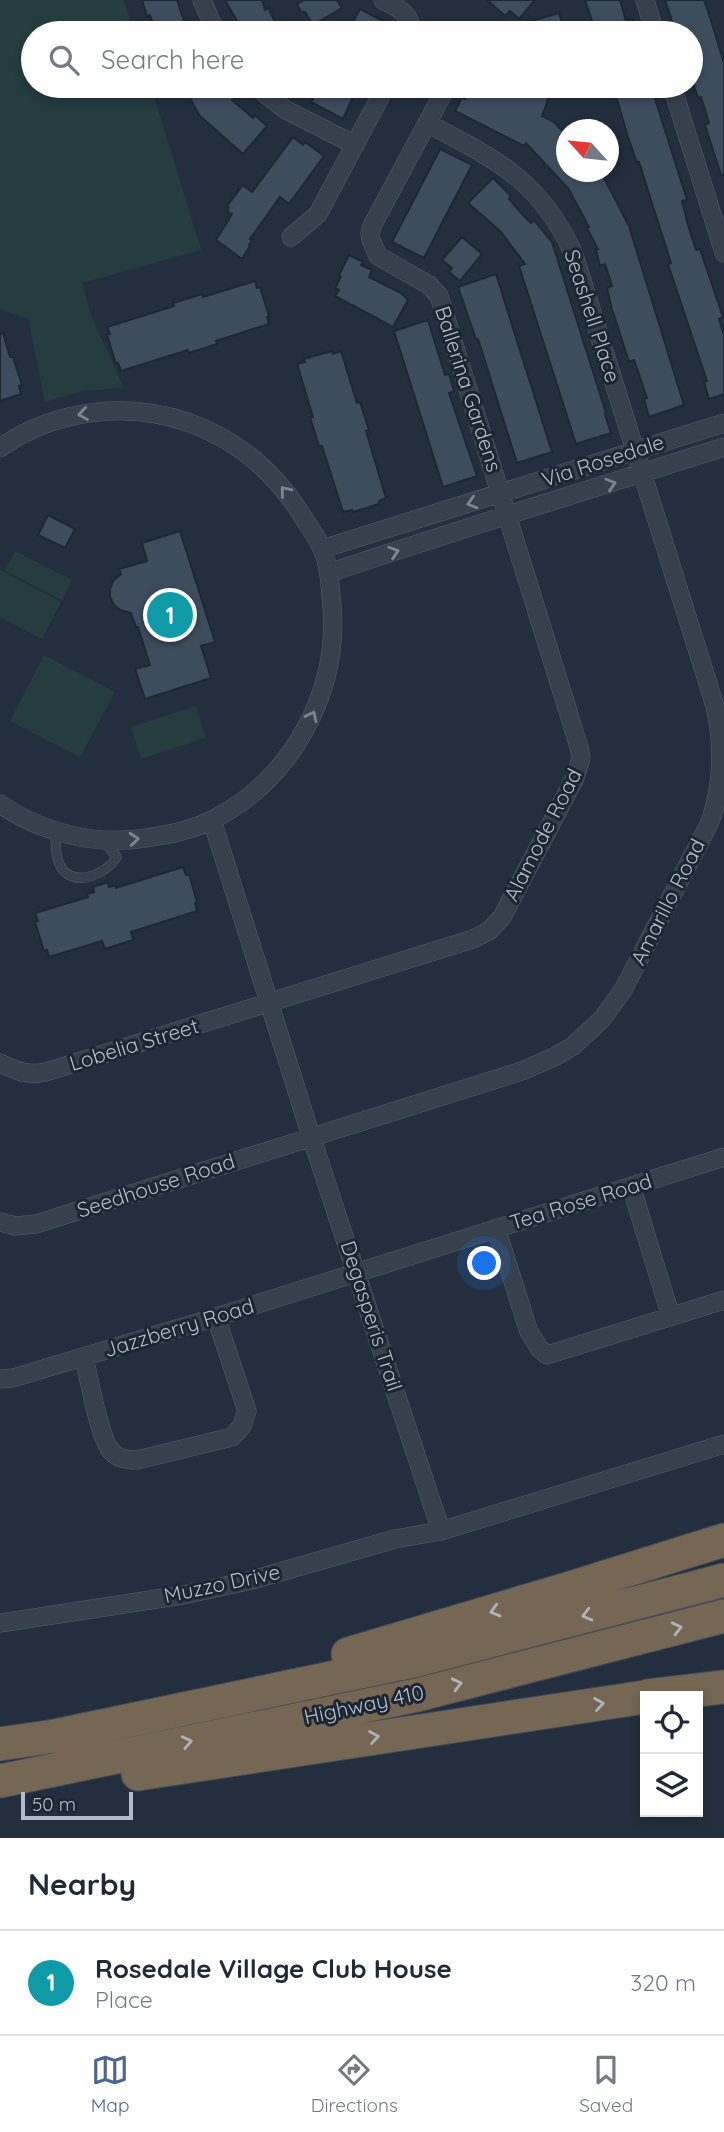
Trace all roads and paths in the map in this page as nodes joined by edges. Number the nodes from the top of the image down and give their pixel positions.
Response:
1 (202, 0) edge
2 (383, 0) edge
3 (645, 0) edge
4 (210, 21) edge
5 (410, 21) edge
6 (651, 21) edge
7 (270, 98) edge
8 (380, 98) edge
9 (441, 98) edge
10 (675, 98) edge
11 (427, 123) junction
12 (355, 145) junction
13 (290, 237) dead end
14 (724, 253) edge
15 (724, 423) edge
16 (724, 447) edge
17 (0, 448) edge
18 (634, 450) junction
19 (642, 474) junction
20 (501, 494) junction
21 (507, 514) junction
22 (322, 549) junction
23 (329, 573) junction
24 (0, 804) edge
25 (212, 820) junction
26 (55, 831) junction
27 (103, 840) junction
28 (269, 1002) junction
29 (0, 1063) edge
30 (311, 1136) junction
31 (724, 1157) edge
32 (631, 1186) junction
33 (0, 1222) edge
34 (496, 1228) junction
35 (357, 1272) junction
36 (724, 1300) edge
37 (216, 1317) junction
38 (671, 1317) junction
39 (84, 1357) junction
40 (0, 1379) edge
41 (724, 1444) edge
42 (441, 1531) junction
43 (724, 1540) edge
44 (724, 1580) edge
45 (724, 1616) edge
46 (0, 1623) edge
47 (724, 1687) edge
48 (689, 1691) edge
49 (640, 1697) edge
50 (55, 1736) junction
51 (0, 1744) edge
52 (0, 1781) edge
53 (0, 1788) edge

1 - 4 street
2 - 5 street
3 - 6 street
7 - 12 street
8 - 12 street
9 - 11 street, Ballerina Gardens
10 - 14 street
11 - 18 street, Seashell Place
11 - 20 street, Ballerina Gardens
12 - 13 street
15 - 18 street, Via Rosedale
16 - 19 street, Via Rosedale
22 -> 17 street
18 - 19 street, Seashell Place
18 - 20 street, Via Rosedale
21 -> 19 street, Via Rosedale
19 - 30 street, Amarillo Road
20 - 21 street, Ballerina Gardens
20 -> 22 street, Via Rosedale
23 -> 21 street, Via Rosedale
21 - 28 street, Alamode Road
22 - 23 street
25 -> 23 street
24 - 26 street
27 -> 25 street
25 - 28 street, Degasperis Trail
26 - 27 street
26 - 27 lane
28 - 29 street, Lobelia Street
28 - 30 street, Degasperis Trail
30 - 33 street, Seedhouse Road
30 - 35 street, Degasperis Trail
31 - 32 street, Tea Rose Road
32 - 34 street, Tea Rose Road
32 - 38 street
34 - 35 street, Tea Rose Road
34 - 38 street
35 - 37 street, Jazzberry Road
35 - 42 street, Degasperis Trail
36 - 38 street
37 - 39 street, Jazzberry Road
37 - 39 street
39 - 40 street, Jazzberry Road
41 - 42 street
42 - 46 street, Muzzo Drive
43 -> 50 highway
44 -> 50 highway, Highway 410
52 -> 45 highway, Highway 410
47 - 48 highway
53 -> 49 highway
50 - 51 highway, Highway 410

